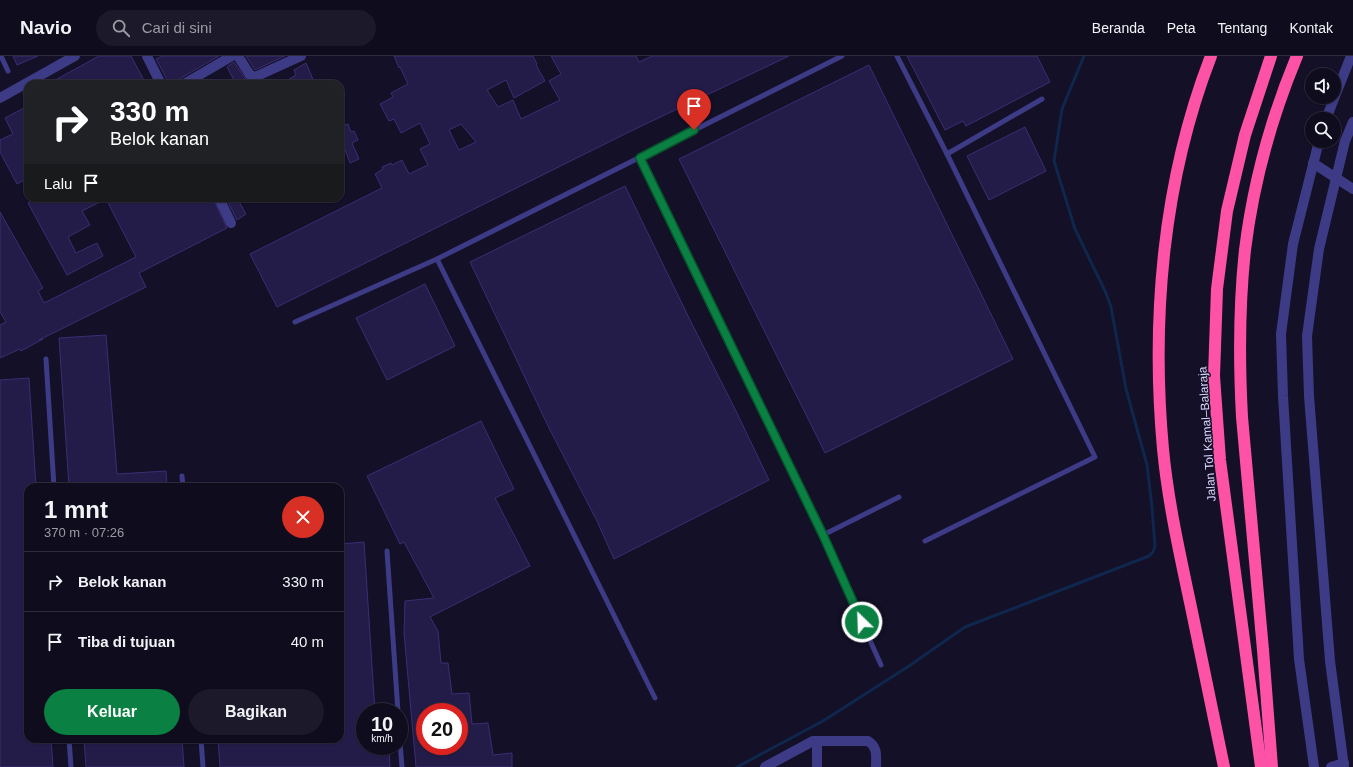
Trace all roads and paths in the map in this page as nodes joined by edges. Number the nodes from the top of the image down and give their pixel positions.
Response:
1 (1, 56) edge
2 (75, 56) edge
3 (147, 56) edge
4 (232, 56) edge
5 (238, 56) edge
6 (301, 56) edge
7 (842, 56) edge
8 (897, 56) edge
9 (1211, 56) edge
10 (1271, 56) edge
11 (1297, 56) edge
12 (1351, 56) edge
13 (8, 71) dead end
14 (32, 80) edge
15 (159, 80) edge
16 (191, 80) edge
17 (24, 85) edge
18 (0, 98) edge
19 (1042, 99) dead end
20 (1329, 112) edge
21 (1353, 122) edge
22 (1317, 148) edge
23 (947, 154) junction
24 (640, 158) junction
25 (1313, 163) junction
26 (1336, 177) junction
27 (1353, 189) edge
28 (221, 202) edge
29 (231, 223) dead end
30 (437, 259) junction
31 (295, 322) dead end
32 (46, 359) dead end
33 (182, 476) dead end
34 (54, 483) edge
35 (182, 483) edge
36 (899, 497) dead end
37 (823, 535) junction
38 (925, 541) dead end
39 (387, 551) dead end
40 (881, 665) dead end
41 (655, 698) dead end
42 (397, 703) edge
43 (817, 741) junction
44 (69, 743) edge
45 (201, 743) edge
46 (401, 755) edge
47 (1344, 765) edge
48 (71, 767) edge
49 (203, 767) edge
50 (402, 767) edge
51 (765, 767) edge
52 (817, 767) edge
53 (876, 767) edge
54 (1224, 767) edge
55 (1261, 767) edge
56 (1272, 767) edge
57 (1314, 767) edge
58 (1331, 767) edge

1 - 13 lane
2 - 14 street
3 - 15 street
4 - 16 street
5 - 6 street
7 - 24 lane
8 - 23 lane
9 - 54 highway
10 - 55 highway, Jalan Tol Kamal–Balaraja
11 - 56 highway
12 - 20 street
17 - 18 street
19 - 23 lane
21 - 26 street
22 - 25 street
23 - 38 lane
24 - 30 lane
24 - 37 lane
25 - 26 street
25 - 57 street
26 - 27 street
26 - 47 street
28 - 29 street
30 - 31 lane
30 - 41 lane
32 - 34 lane
33 - 35 lane
36 - 37 lane
37 - 40 lane
39 - 42 lane
43 - 51 street
43 - 52 street
43 - 53 street
44 - 48 lane
45 - 49 lane
46 - 50 lane
47 - 58 street

